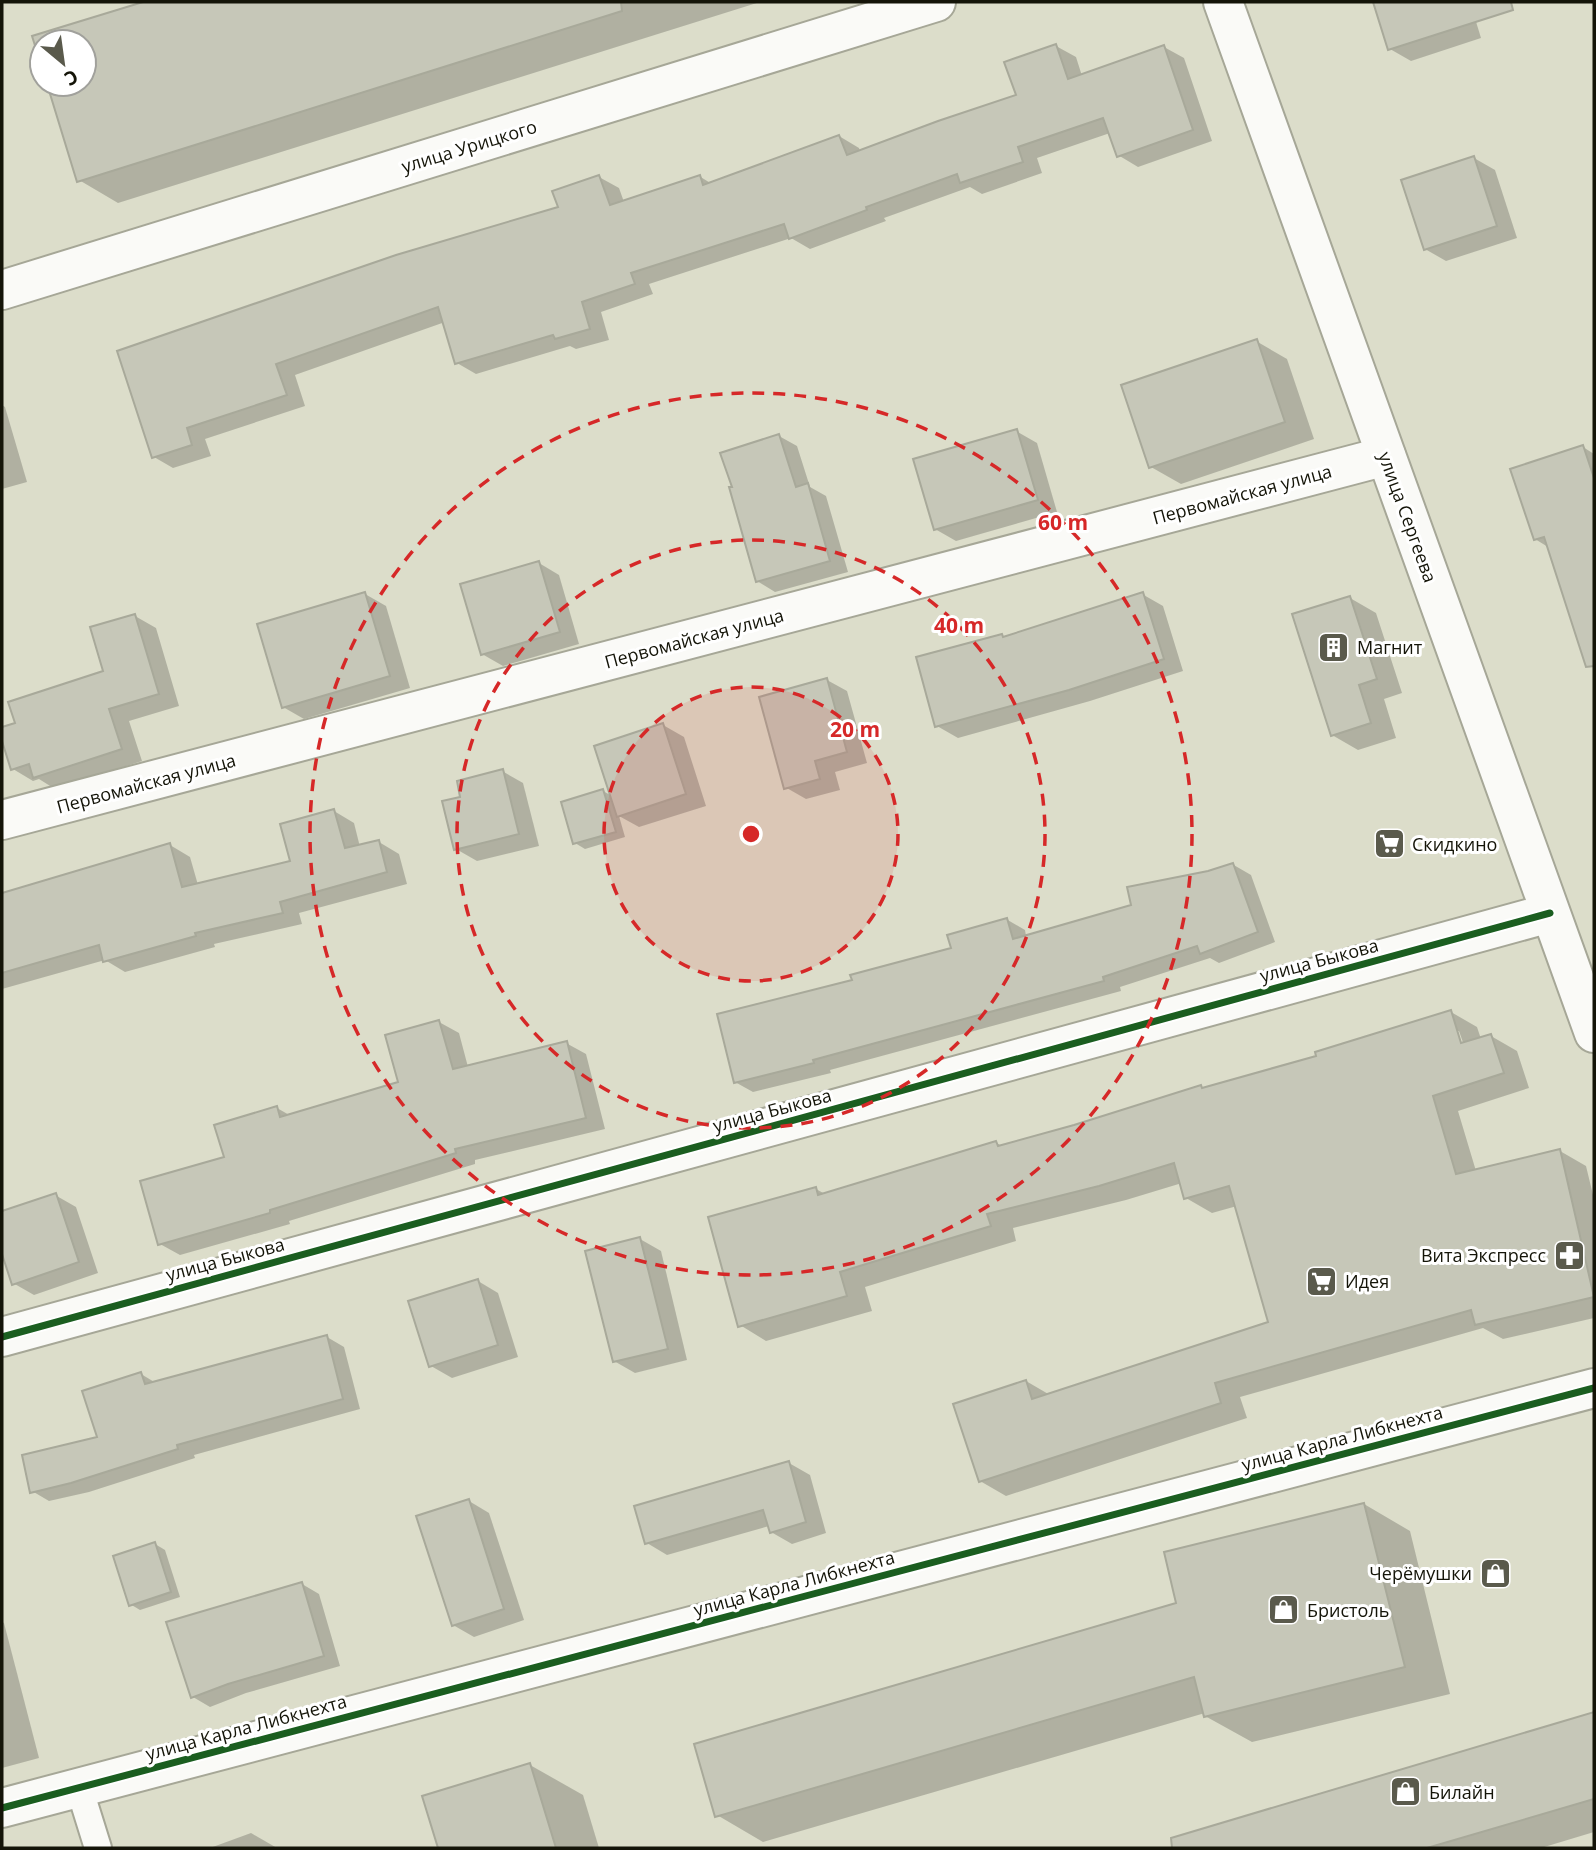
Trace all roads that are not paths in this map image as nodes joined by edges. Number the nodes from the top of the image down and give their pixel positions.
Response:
1 (936, 2) edge
2 (1223, 2) edge
3 (2, 290) edge
4 (1386, 457) junction
5 (2, 820) edge
6 (1550, 913) junction
7 (1594, 1033) edge
8 (2, 1337) edge
9 (1594, 1388) edge
10 (79, 1787) junction
11 (2, 1808) edge
12 (99, 1848) edge

1 - 3 street, улица Урицкого
2 - 4 street, улица Сергеева
4 - 5 street, Первомайская улица
4 - 6 street, улица Сергеева
6 - 7 street, улица Сергеева
6 - 8 street, улица Быкова
9 - 10 street, улица Карла Либкнехта
10 - 11 street, улица Карла Либкнехта
10 - 12 lane

